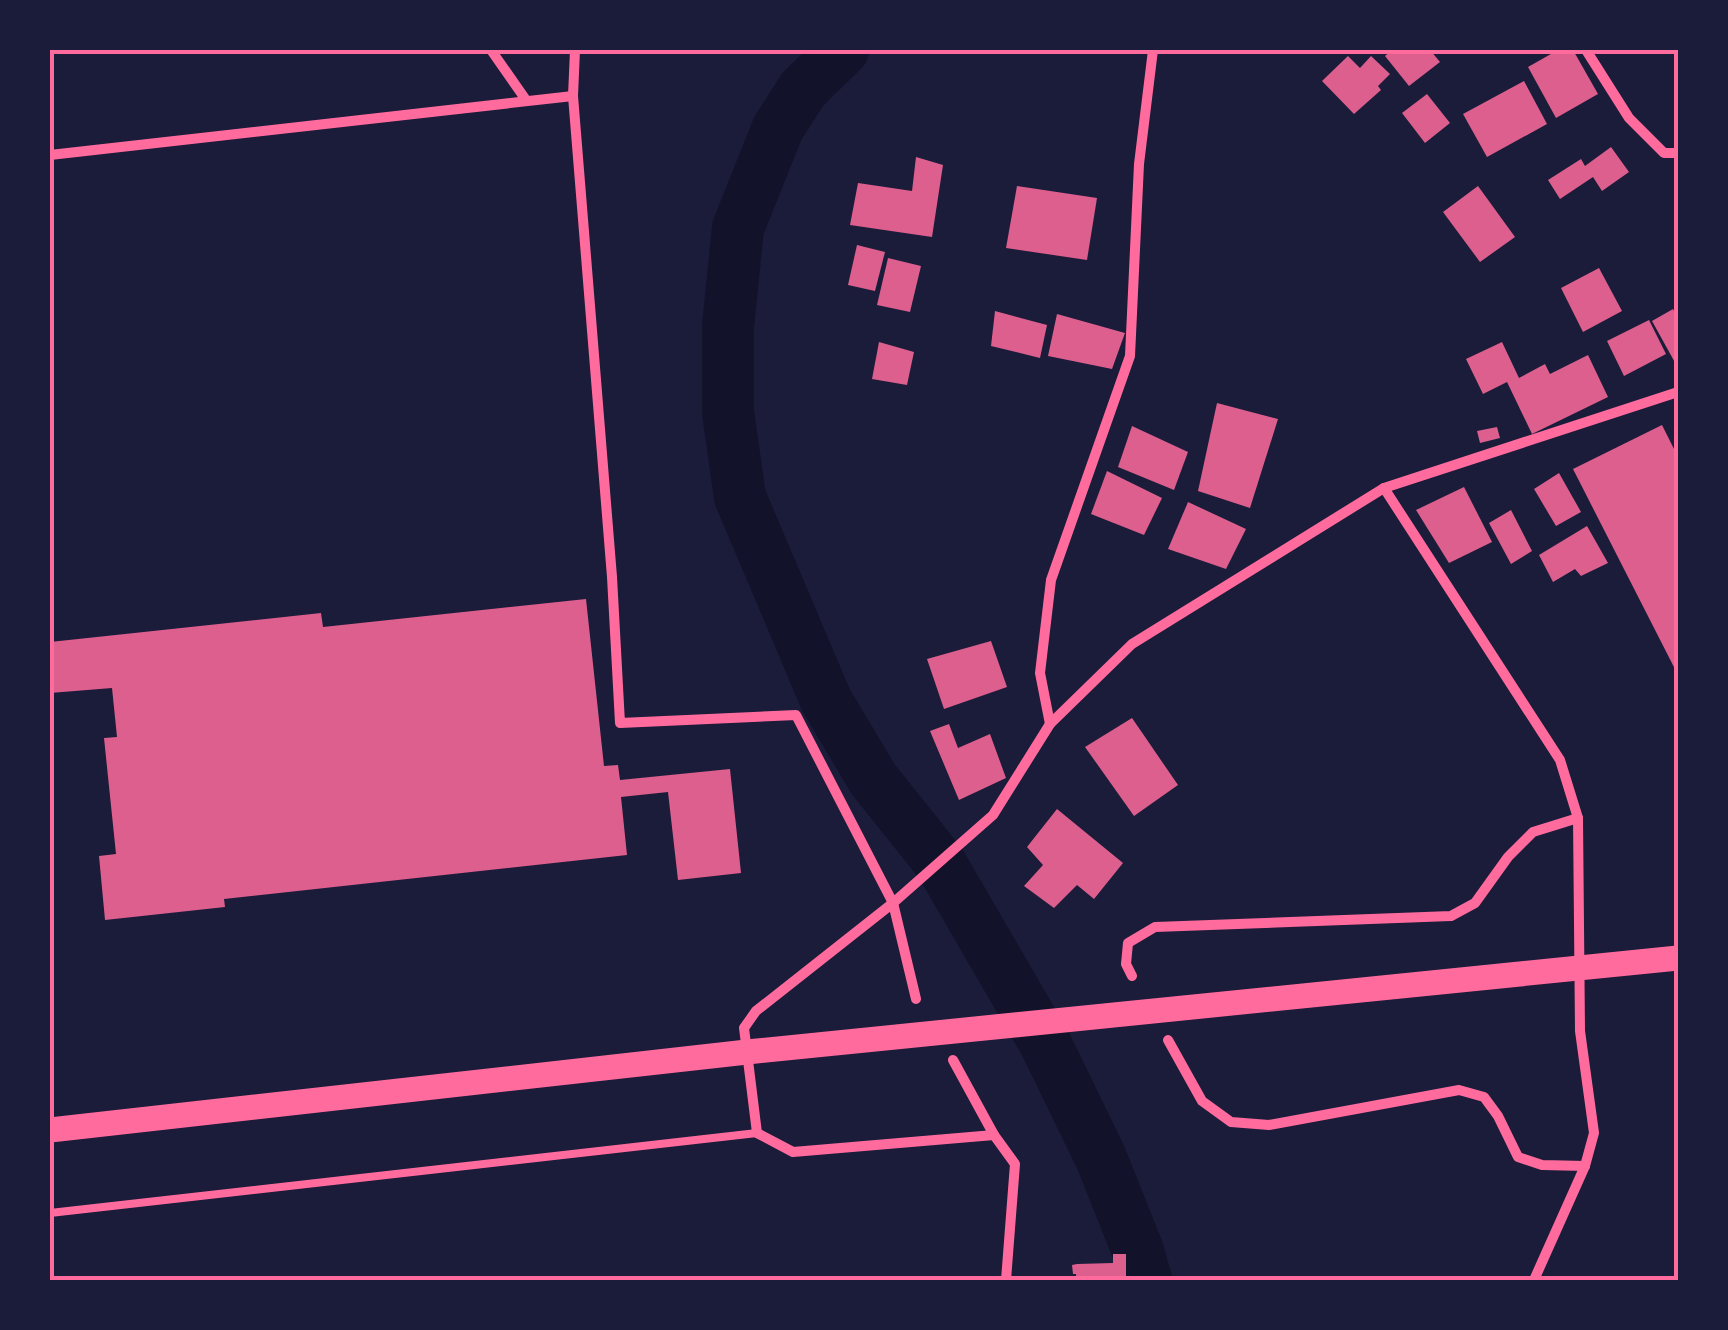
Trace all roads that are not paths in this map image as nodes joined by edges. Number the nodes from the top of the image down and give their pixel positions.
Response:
1 (491, 50) edge
2 (575, 50) edge
3 (1152, 50) edge
4 (1586, 50) edge
5 (573, 96) junction
6 (526, 100) junction
7 (1678, 153) edge
8 (50, 155) edge
9 (1678, 392) edge
10 (1384, 488) junction
11 (1050, 724) junction
12 (1578, 818) junction
13 (893, 903) junction
14 (1678, 958) edge
15 (1580, 968) junction
16 (1132, 976) dead end
17 (916, 999) dead end
18 (1168, 1040) dead end
19 (746, 1052) junction
20 (954, 1060) dead end
21 (50, 1130) edge
22 (757, 1132) junction
23 (994, 1135) junction
24 (1585, 1166) junction
25 (50, 1212) edge
26 (1006, 1280) edge
27 (1534, 1280) edge

1 - 6 street
2 - 5 street
3 - 11 street
4 - 7 street
5 - 6 street
5 - 13 street
6 - 8 street
9 - 10 street
10 - 11 street
10 - 12 street
11 - 13 street
12 - 15 street
12 - 16 street
13 - 17 street
13 - 19 street
14 - 15 highway
15 - 19 highway
15 - 24 street
18 - 24 street
19 - 21 highway
19 - 22 street
20 - 23 street
22 - 23 street
22 - 25 lane
23 - 26 street
24 - 27 street

